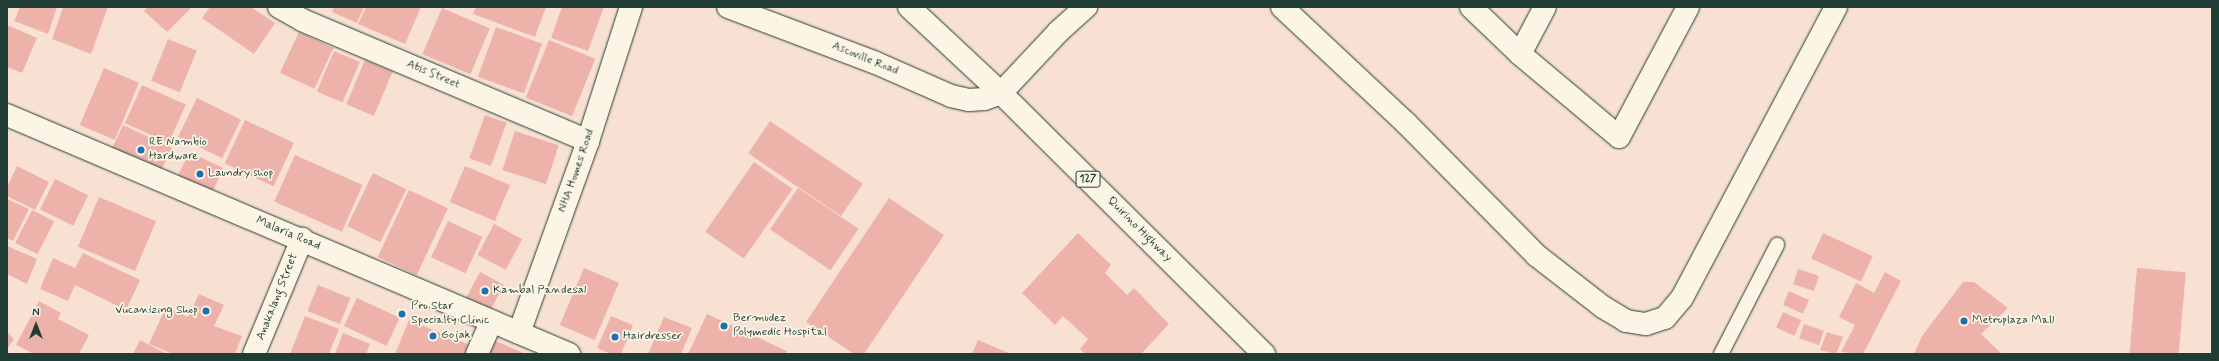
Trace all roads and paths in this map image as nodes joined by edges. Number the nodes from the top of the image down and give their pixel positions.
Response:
1 (279, 7) edge
2 (631, 7) edge
3 (728, 7) edge
4 (909, 7) edge
5 (1086, 7) edge
6 (1282, 7) edge
7 (1471, 7) edge
8 (1545, 7) edge
9 (1688, 7) edge
10 (1836, 7) edge
11 (1520, 54) junction
12 (1001, 93) junction
13 (9, 120) edge
14 (588, 141) junction
15 (302, 239) junction
16 (1777, 244) dead end
17 (491, 322) junction
18 (519, 333) junction
19 (254, 354) edge
20 (477, 354) edge
21 (569, 354) edge
22 (1264, 354) edge
23 (1721, 354) edge

1 - 14 street, Atis Street
2 - 14 street, NHA Homes Road
3 - 12 street, Ascoville Road
4 - 12 street, Quirino Highway / 127
5 - 12 street
6 - 10 street
7 - 11 street
8 - 11 street
9 - 11 street
12 - 22 street, Quirino Highway / 127
13 - 15 street, Malaria Road
14 - 18 street, NHA Homes Road
15 - 17 street, Malaria Road
15 - 19 street, Anakalang Street
16 - 23 lane
17 - 18 street, Malaria Road
17 - 20 street
18 - 21 street, Malaria Road

